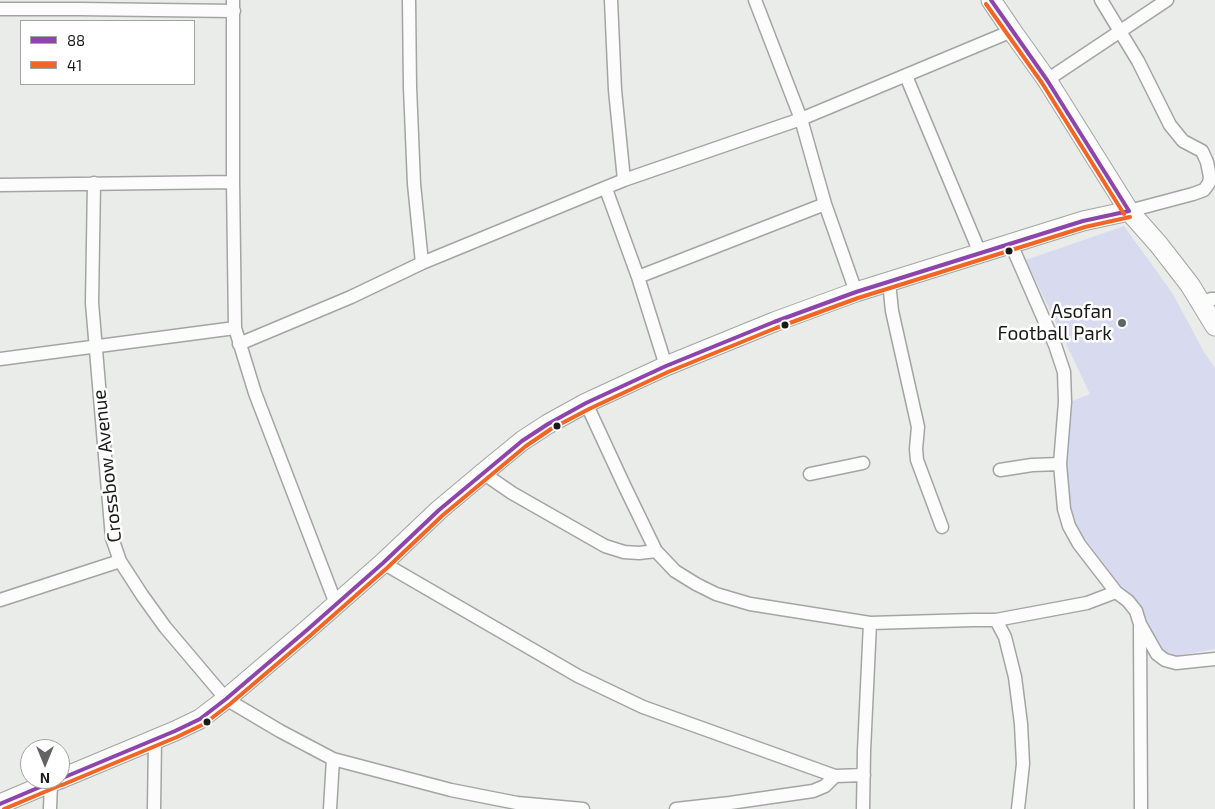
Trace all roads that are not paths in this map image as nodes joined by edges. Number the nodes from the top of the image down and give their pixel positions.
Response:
1 (409, 0) edge
2 (611, 0) edge
3 (755, 0) edge
4 (991, 0) edge
5 (1101, 0) edge
6 (1166, 0) edge
7 (80, 4) edge
8 (234, 6) edge
9 (0, 8) edge
10 (1012, 31) junction
11 (1120, 31) junction
12 (906, 76) junction
13 (1047, 80) junction
14 (801, 119) junction
15 (1211, 159) edge
16 (624, 180) junction
17 (233, 182) junction
18 (94, 184) junction
19 (0, 185) edge
20 (606, 189) junction
21 (825, 204) junction
22 (1130, 211) junction
23 (1011, 244) junction
24 (980, 254) junction
25 (422, 263) junction
26 (638, 277) junction
27 (889, 282) junction
28 (856, 292) junction
29 (1208, 302) edge
30 (1215, 326) edge
31 (235, 328) junction
32 (239, 344) junction
33 (95, 346) junction
34 (0, 359) edge
35 (666, 366) junction
36 (586, 403) junction
37 (863, 463) dead end
38 (1060, 464) junction
39 (1000, 470) dead end
40 (483, 473) junction
41 (810, 474) dead end
42 (942, 527) dead end
43 (656, 551) junction
44 (120, 561) junction
45 (382, 563) junction
46 (1116, 592) junction
47 (0, 600) edge
48 (336, 604) junction
49 (996, 620) junction
50 (870, 622) junction
51 (1140, 624) junction
52 (1215, 659) edge
53 (226, 699) junction
54 (156, 739) junction
55 (332, 759) junction
56 (70, 775) edge
57 (864, 775) junction
58 (835, 776) junction
59 (36, 789) edge
60 (55, 789) edge
61 (0, 804) edge
62 (50, 809) edge
63 (154, 809) edge
64 (330, 809) edge
65 (583, 809) edge
66 (676, 809) edge
67 (863, 809) edge
68 (1018, 809) edge
69 (1141, 809) edge

1 - 25 street
2 - 16 street
3 - 14 street
4 - 10 main road
5 - 11 street
6 - 11 street
7 - 8 street
7 - 9 street
8 - 17 street
10 - 12 street
10 - 13 main road
11 - 13 street
11 - 15 street
12 - 14 street
12 - 24 street
13 - 22 main road
14 - 16 street
14 - 21 street
15 - 22 street
16 - 20 street
17 - 18 street
17 - 31 street
18 - 19 street
18 - 33 street, Crossbow Avenue
20 - 25 street
20 - 26 street
21 - 26 street
21 - 28 street
22 - 23 main road
22 - 29 main road
23 - 24 main road
23 - 38 street
24 - 27 main road
25 - 32 street
26 - 35 street
27 - 28 main road
27 - 42 street
28 - 35 main road
29 - 30 main road
31 - 32 street
31 - 33 street
32 - 48 street
33 - 34 street
33 - 44 street, Crossbow Avenue
35 - 36 main road
36 - 40 main road
36 - 43 street
37 - 41 street
38 - 39 street
38 - 46 street
40 - 43 street
40 - 45 main road
43 - 50 street
44 - 47 street
44 - 53 street, Crossbow Avenue
45 - 48 main road
45 - 58 street
46 - 49 street
46 - 51 street
48 - 53 main road
49 - 50 street
49 - 68 street
50 - 57 street
51 - 52 street
51 - 69 street
53 - 54 main road
53 - 55 street, Crossbow Avenue
54 - 56 main road
54 - 63 street
55 - 64 street
55 - 65 street, Crossbow Avenue
57 - 58 street
57 - 67 street
58 - 66 street
59 - 61 main road
60 - 62 street

